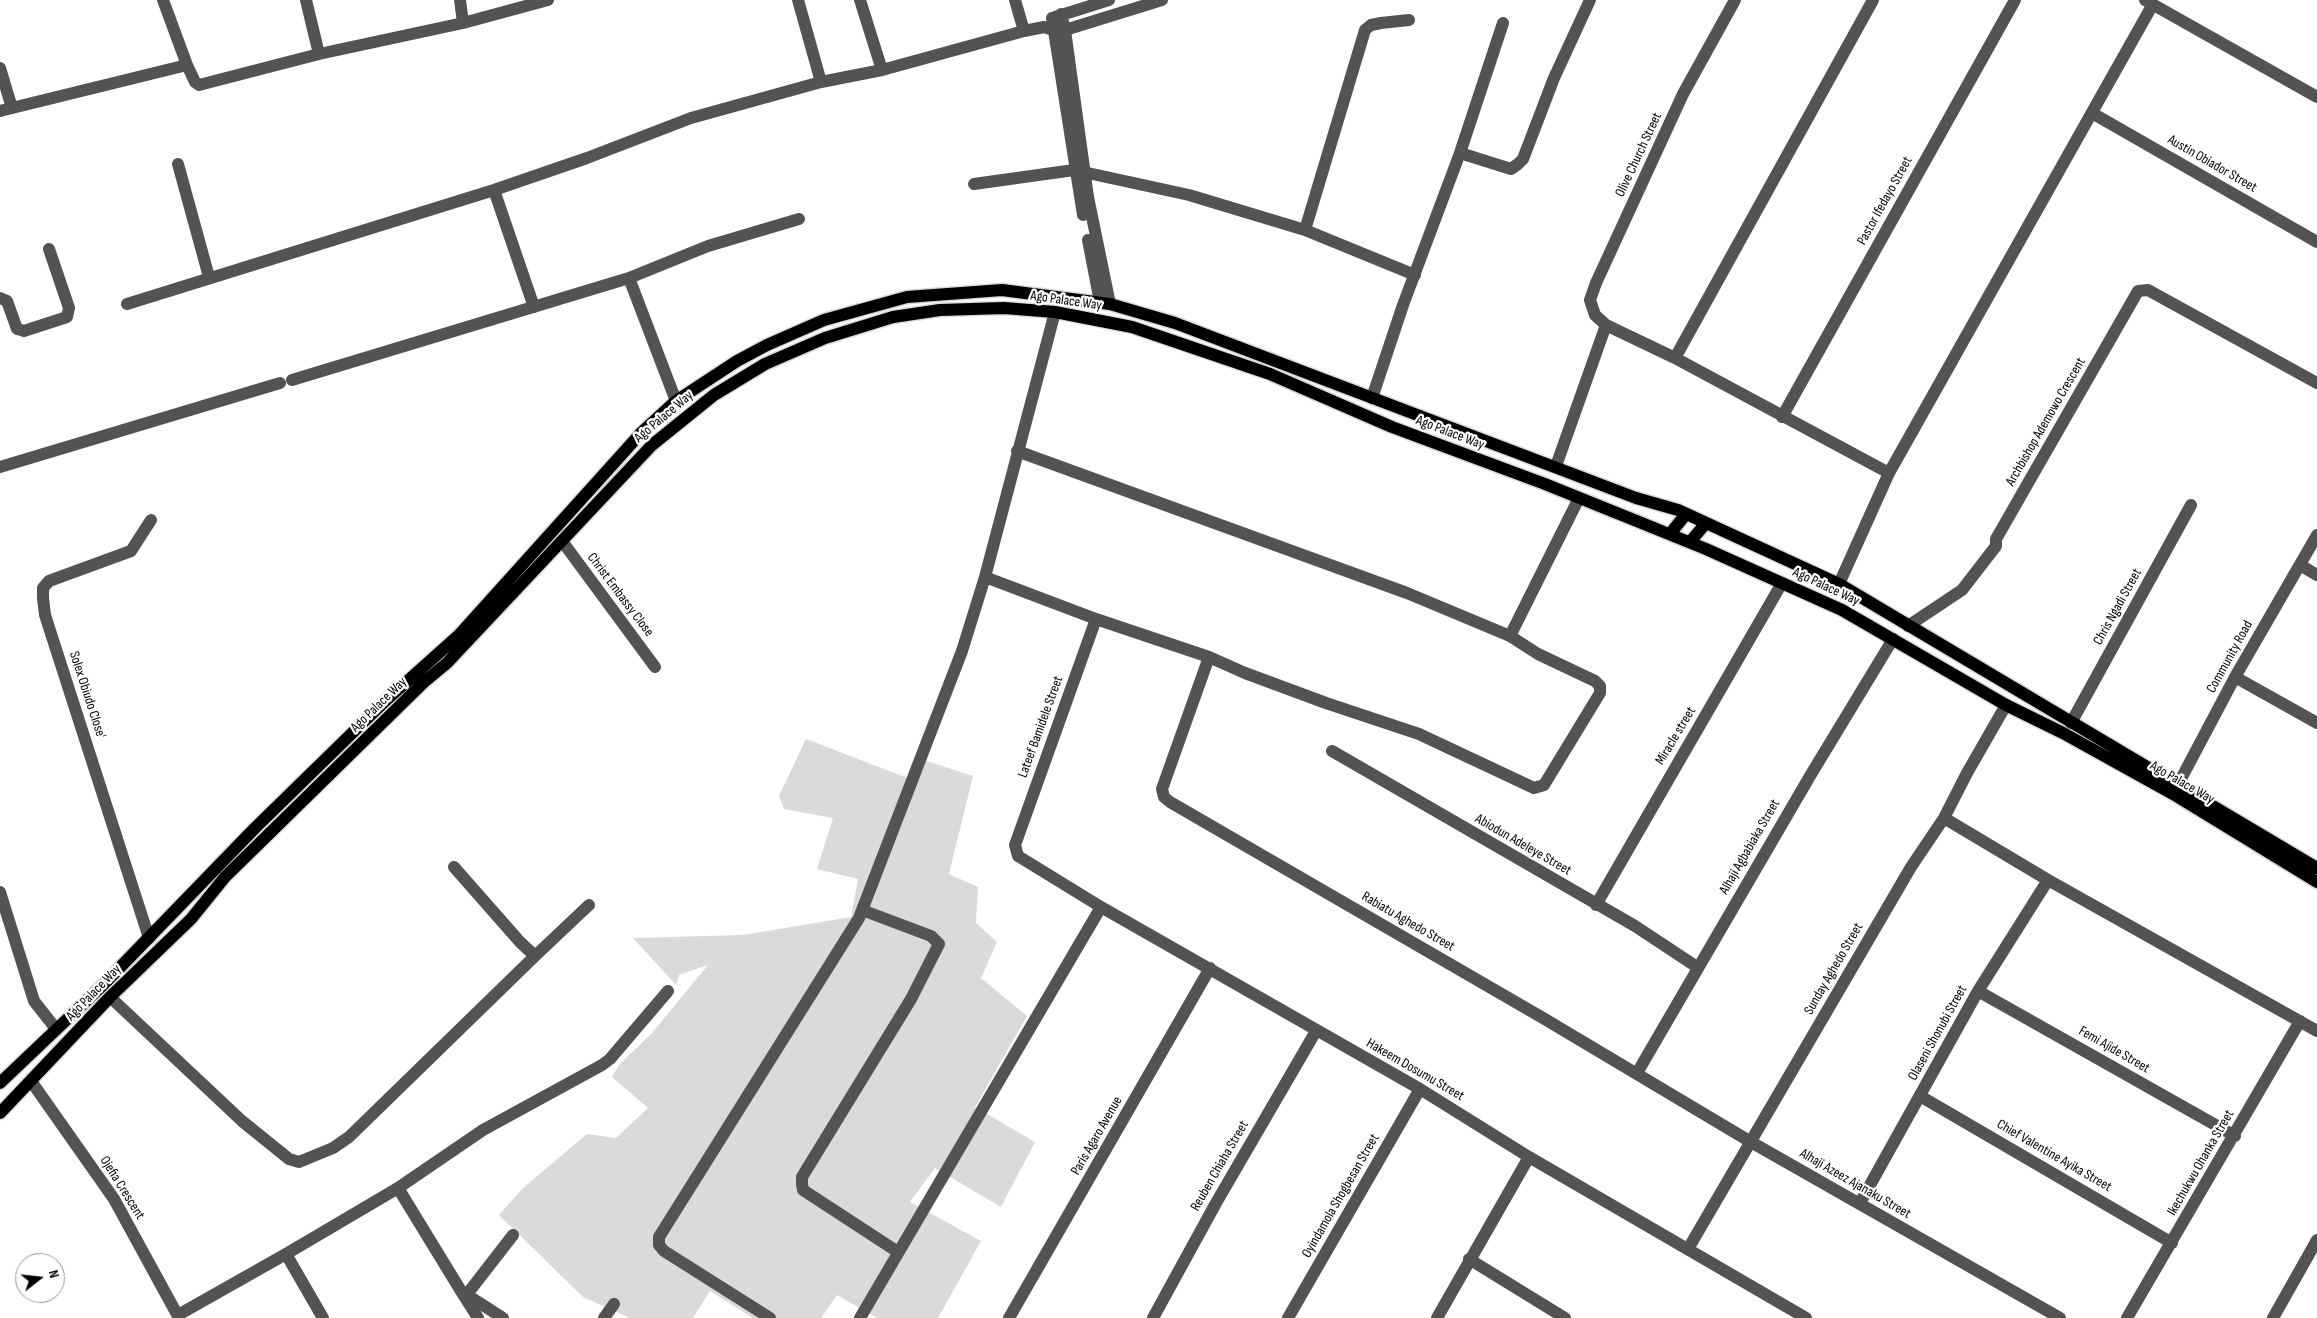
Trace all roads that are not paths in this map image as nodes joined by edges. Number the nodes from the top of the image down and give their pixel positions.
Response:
1 (163, 0) edge
2 (306, 0) edge
3 (460, 0) edge
4 (548, 0) edge
5 (798, 0) edge
6 (860, 0) edge
7 (1015, 0) edge
8 (1109, 0) edge
9 (1162, 0) edge
10 (1590, 0) edge
11 (1735, 0) edge
12 (1872, 0) edge
13 (2015, 0) edge
14 (2149, 2) edge
15 (1409, 20) dead end
16 (463, 23) junction
17 (1503, 23) dead end
18 (1056, 24) junction
19 (1024, 31) junction
20 (319, 54) junction
21 (187, 65) junction
22 (0, 68) edge
23 (882, 70) junction
24 (821, 82) junction
25 (2317, 97) edge
26 (6, 110) edge
27 (2092, 113) junction
28 (1460, 153) junction
29 (178, 164) dead end
30 (1080, 172) junction
31 (974, 184) dead end
32 (494, 190) junction
33 (800, 219) dead end
34 (1305, 230) junction
35 (2317, 242) edge
36 (49, 249) dead end
37 (1415, 275) junction
38 (209, 277) junction
39 (629, 278) junction
40 (0, 298) edge
41 (1105, 303) junction
42 (126, 304) dead end
43 (534, 308) junction
44 (1055, 312) junction
45 (1606, 325) junction
46 (1675, 358) junction
47 (2317, 383) edge
48 (1372, 398) junction
49 (676, 401) junction
50 (1782, 417) junction
51 (1016, 452) junction
52 (1556, 466) junction
53 (0, 467) edge
54 (1888, 473) junction
55 (1579, 498) junction
56 (2190, 505) dead end
57 (1686, 514) junction
58 (151, 520) dead end
59 (1706, 523) junction
60 (1670, 534) junction
61 (2317, 535) edge
62 (562, 541) junction
63 (1690, 542) junction
64 (2300, 565) junction
65 (2317, 575) edge
66 (985, 577) junction
67 (1782, 583) junction
68 (1838, 584) junction
69 (1096, 619) junction
70 (1908, 626) junction
71 (1510, 636) junction
72 (1893, 638) junction
73 (1209, 657) junction
74 (655, 666) dead end
75 (2235, 677) junction
76 (2006, 705) junction
77 (2071, 723) junction
78 (2317, 723) edge
79 (1332, 751) dead end
80 (2175, 791) junction
81 (1944, 818) junction
82 (1015, 845) joint
83 (454, 867) dead end
84 (2317, 868) edge
85 (2048, 880) junction
86 (2317, 882) edge
87 (0, 892) edge
88 (589, 905) dead end
89 (1596, 905) junction
90 (1100, 907) junction
91 (862, 910) junction
92 (149, 938) junction
93 (535, 956) junction
94 (1697, 967) junction
95 (1210, 968) junction
96 (668, 991) dead end
97 (1978, 991) junction
98 (110, 996) junction
99 (2300, 1022) junction
100 (56, 1029) junction
101 (2317, 1031) edge
102 (1316, 1032) junction
103 (1637, 1073) junction
104 (31, 1081) junction
105 (0, 1083) edge
106 (1420, 1089) junction
107 (1920, 1096) junction
108 (0, 1114) edge
109 (2234, 1136) junction
110 (1751, 1142) junction
111 (1529, 1157) junction
112 (398, 1188) junction
113 (1860, 1203) junction
114 (514, 1235) dead end
115 (2317, 1240) edge
116 (2172, 1243) junction
117 (1688, 1248) junction
118 (898, 1252) junction
119 (286, 1254) junction
120 (1469, 1259) junction
121 (2305, 1262) junction
122 (2317, 1269) edge
123 (465, 1292) junction
124 (614, 1304) dead end
125 (178, 1317) edge
126 (323, 1318) edge
127 (478, 1318) edge
128 (503, 1318) edge
129 (604, 1318) edge
130 (770, 1318) edge
131 (860, 1318) edge
132 (1010, 1318) edge
133 (1153, 1318) edge
134 (1288, 1318) edge
135 (1437, 1318) edge
136 (1565, 1318) edge
137 (1806, 1318) edge
138 (2060, 1318) edge
139 (2127, 1318) edge
140 (2273, 1318) edge

1 - 21 street
2 - 20 street
3 - 16 street
4 - 16 street
5 - 24 street
6 - 23 street
7 - 19 street
8 - 18 street
9 - 18 street
10 - 28 street
11 - 45 street, Olive Church Street
12 - 46 street
13 - 50 street, Pastor Ifedayo Street
14 - 25 street
14 - 27 street
15 - 34 street
16 - 20 street
17 - 28 street
18 - 19 street
18 - 30 street
19 - 23 street
20 - 21 street
21 - 26 street
22 - 26 street
23 - 24 street
24 - 32 street
27 - 35 street, Austin Obiador Street
27 - 54 street
28 - 37 street
29 - 38 street
30 - 31 street
30 - 34 street
30 - 41 street
32 - 38 street
32 - 43 street
33 - 39 street
34 - 37 street
36 - 40 street
37 - 48 street
38 - 42 street
39 - 43 street
39 - 49 street
41 - 48 main road, Ago Palace Way
41 - 49 main road, Ago Palace Way
43 - 53 street
44 - 51 street
44 - 55 main road, Ago Palace Way
44 - 62 main road, Ago Palace Way
45 - 46 street
45 - 52 street
46 - 50 street
47 - 70 street, Archbishop Ademowo Crescent
48 - 52 main road, Ago Palace Way
49 - 92 main road, Ago Palace Way
50 - 54 street
51 - 66 street
51 - 71 street
52 - 57 main road, Ago Palace Way
54 - 68 street
55 - 60 main road, Ago Palace Way
55 - 71 street
56 - 77 street, Chris Ngadi Street
57 - 59 main road, Ago Palace Way
57 - 60 main road
58 - 92 street, Solex Obiudo Close'
59 - 63 main road
59 - 68 main road, Ago Palace Way
60 - 63 main road, Ago Palace Way
61 - 64 street, Community Road
62 - 74 street, Christ Embassy Close
62 - 98 main road, Ago Palace Way
63 - 67 main road, Ago Palace Way
64 - 65 street
64 - 75 street, Community Road
66 - 69 street
66 - 91 street
67 - 72 main road, Ago Palace Way
67 - 89 street, Miracle street
68 - 70 main road, Ago Palace Way
69 - 73 street
69 - 82 street, Lateef Bamidele Street
70 - 77 main road, Ago Palace Way
71 - 73 street
72 - 76 main road, Ago Palace Way
72 - 94 street, Alhaji Agbabiaka Street
73 - 103 street, Rabiatu Aghedo Street
75 - 78 street
75 - 80 street, Community Road
76 - 80 main road, Ago Palace Way
76 - 81 street, Sunday Aghedo Street
77 - 80 main road, Ago Palace Way
79 - 89 street, Abiodun Adeleye Street
80 - 84 main road, Ago Palace Way
80 - 86 main road, Ago Palace Way
81 - 85 street
81 - 110 street, Sunday Aghedo Street
82 - 90 street, Hakeem Dosumu Street
83 - 93 street
85 - 97 street, Olaseni Shonubi Street
85 - 99 street
87 - 100 street
88 - 93 street
89 - 94 street, Abiodun Adeleye Street
90 - 95 street, Hakeem Dosumu Street
90 - 118 street
91 - 118 street
91 - 130 street
92 - 100 main road, Ago Palace Way
93 - 98 street
94 - 103 street, Alhaji Agbabiaka Street
95 - 102 street, Hakeem Dosumu Street
95 - 132 street, Paris Agaro Avenue
96 - 112 street
97 - 107 street, Olaseni Shonubi Street
97 - 109 street, Femi Ajide Street
98 - 104 main road, Ago Palace Way
99 - 101 street
99 - 109 street, Ikechukwu Ohanka Street
100 - 105 main road, Ago Palace Way
102 - 106 street, Hakeem Dosumu Street
102 - 133 street, Reuben Chiaha Street
103 - 110 street, Alhaji Azeez Ajanaku Street
104 - 108 main road, Ago Palace Way
104 - 125 street, Ojefia Crescent
106 - 111 street, Hakeem Dosumu Street
106 - 134 street, Oyindamola Shogbesan Street
107 - 113 street, Olaseni Shonubi Street
107 - 116 street, Chief Valentine Ayika Street
109 - 116 street, Ikechukwu Ohanka Street
110 - 113 street, Alhaji Azeez Ajanaku Street
110 - 117 street, Sunday Aghedo Street
111 - 117 street, Hakeem Dosumu Street
111 - 120 street
112 - 119 street
112 - 123 street
113 - 138 street, Alhaji Azeez Ajanaku Street
114 - 123 street
115 - 121 street
116 - 139 street, Ikechukwu Ohanka Street
117 - 137 street, Hakeem Dosumu Street
118 - 131 street
119 - 125 street
119 - 126 street
120 - 135 street
120 - 136 street
121 - 122 street
121 - 140 street
123 - 127 street
123 - 128 street
124 - 129 street

